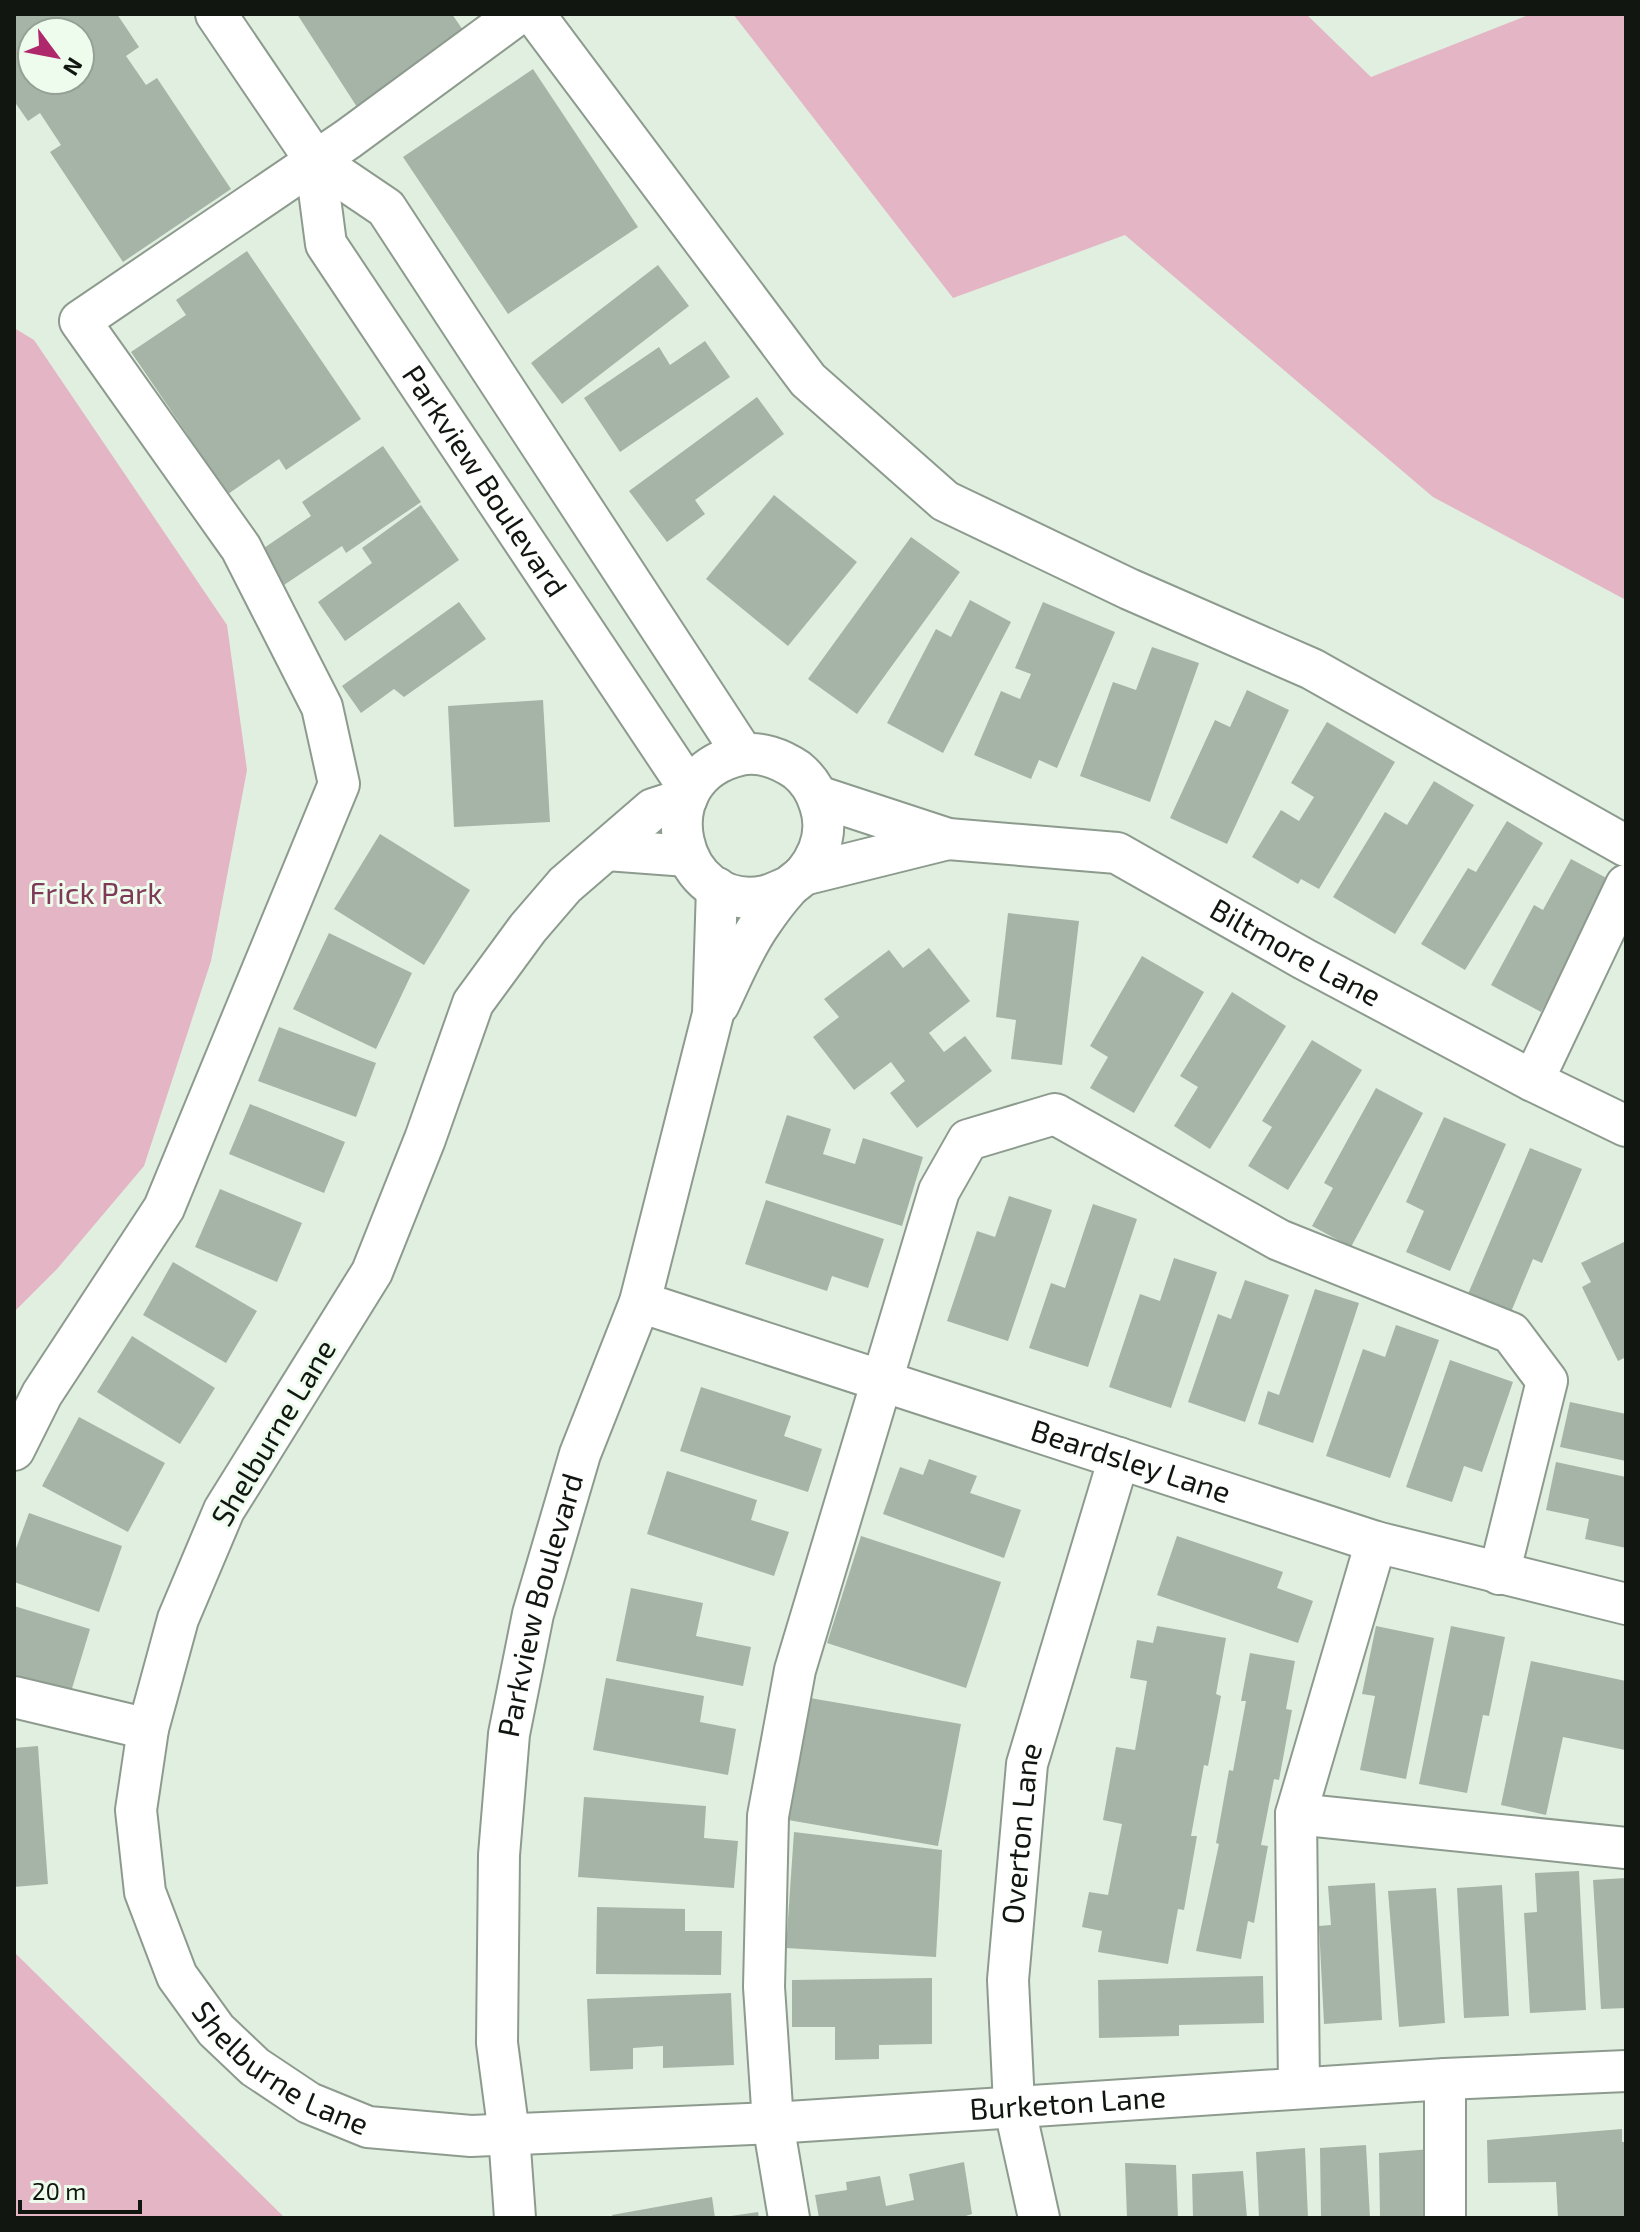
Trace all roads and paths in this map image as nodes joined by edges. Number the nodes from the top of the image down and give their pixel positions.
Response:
1 (216, 14) edge
2 (518, 14) edge
3 (534, 14) edge
4 (315, 160) junction
5 (743, 754) junction
6 (688, 794) junction
7 (817, 796) junction
8 (948, 839) junction
9 (1626, 846) edge
10 (607, 850) junction
11 (687, 856) junction
12 (796, 881) junction
13 (1626, 885) edge
14 (717, 888) junction
15 (713, 1014) junction
16 (1533, 1081) junction
17 (1626, 1126) edge
18 (640, 1302) junction
19 (883, 1380) junction
20 (14, 1450) edge
21 (1119, 1458) junction
22 (1376, 1542) junction
23 (1499, 1574) junction
24 (1626, 1604) edge
25 (14, 1697) edge
26 (148, 1729) junction
27 (1296, 1814) junction
28 (1626, 1848) edge
29 (1626, 2071) edge
30 (1445, 2079) junction
31 (1299, 2088) junction
32 (1014, 2105) junction
33 (773, 2123) junction
34 (509, 2134) junction
35 (515, 2218) edge
36 (789, 2218) edge
37 (1039, 2218) edge
38 (1445, 2218) edge

1 - 4 street, Parkview Boulevard
2 - 4 street
3 - 9 street
4 - 5 street, Parkview Boulevard
4 - 6 street, Parkview Boulevard
4 - 20 street
5 - 6 street
5 - 7 street
6 - 10 street, Shelburne Lane
6 - 11 street
7 - 8 street
7 - 12 street, Parkview Boulevard
8 - 12 street
8 - 16 street, Biltmore Lane
10 - 11 street
10 - 26 street, Shelburne Lane
11 - 14 street
12 - 14 street
12 - 15 street, Parkview Boulevard
13 - 16 street
14 - 15 street, Parkview Boulevard
15 - 18 street, Parkview Boulevard
16 - 17 street, Biltmore Lane
18 - 19 street, Beardsley Lane
18 - 34 street, Parkview Boulevard
19 - 21 street, Beardsley Lane
19 - 23 street
19 - 33 street
21 - 22 street, Beardsley Lane
21 - 32 street, Overton Lane
22 - 23 street, Beardsley Lane
22 - 27 street
23 - 24 street, Beardsley Lane
25 - 26 street
26 - 34 street, Shelburne Lane
27 - 28 street
27 - 31 street
29 - 30 street, Burketon Lane
30 - 31 street, Burketon Lane
30 - 38 street
31 - 32 street, Burketon Lane
32 - 33 street, Burketon Lane
32 - 37 street, Overton Lane
33 - 34 street, Burketon Lane
33 - 36 street
34 - 35 street, Parkview Boulevard

